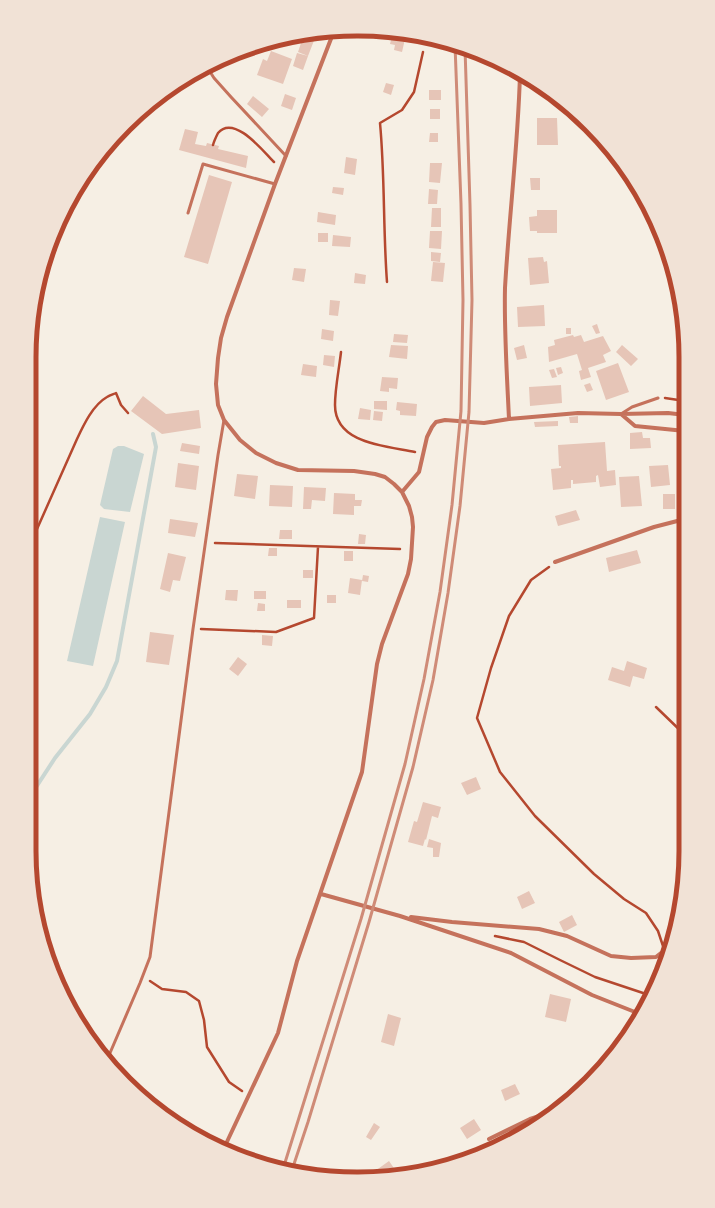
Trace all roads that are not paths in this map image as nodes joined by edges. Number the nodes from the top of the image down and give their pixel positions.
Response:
1 (332, 37) edge
2 (210, 72) edge
3 (520, 80) edge
4 (286, 156) junction
5 (275, 184) junction
6 (188, 213) dead end
7 (658, 398) road end
8 (621, 414) junction
9 (679, 414) edge
10 (509, 419) junction
11 (224, 420) junction
12 (679, 430) edge
13 (402, 492) junction
14 (679, 521) edge
15 (555, 562) road end
16 (321, 894) junction
17 (400, 916) junction
18 (661, 953) road end
19 (635, 1012) edge
20 (110, 1055) edge
21 (538, 1116) edge
22 (489, 1139) dead end
23 (226, 1144) edge

1 - 4 street
2 - 4 lane
3 - 10 street
4 - 5 street
5 - 6 lane
5 - 11 street
7 - 8 lane
8 - 9 street
8 - 10 street
8 - 12 street
10 - 13 street
11 - 13 street
11 - 20 lane
13 - 16 street
14 - 15 street
16 - 17 street
16 - 23 street
17 - 18 street
17 - 19 street
21 - 22 street

